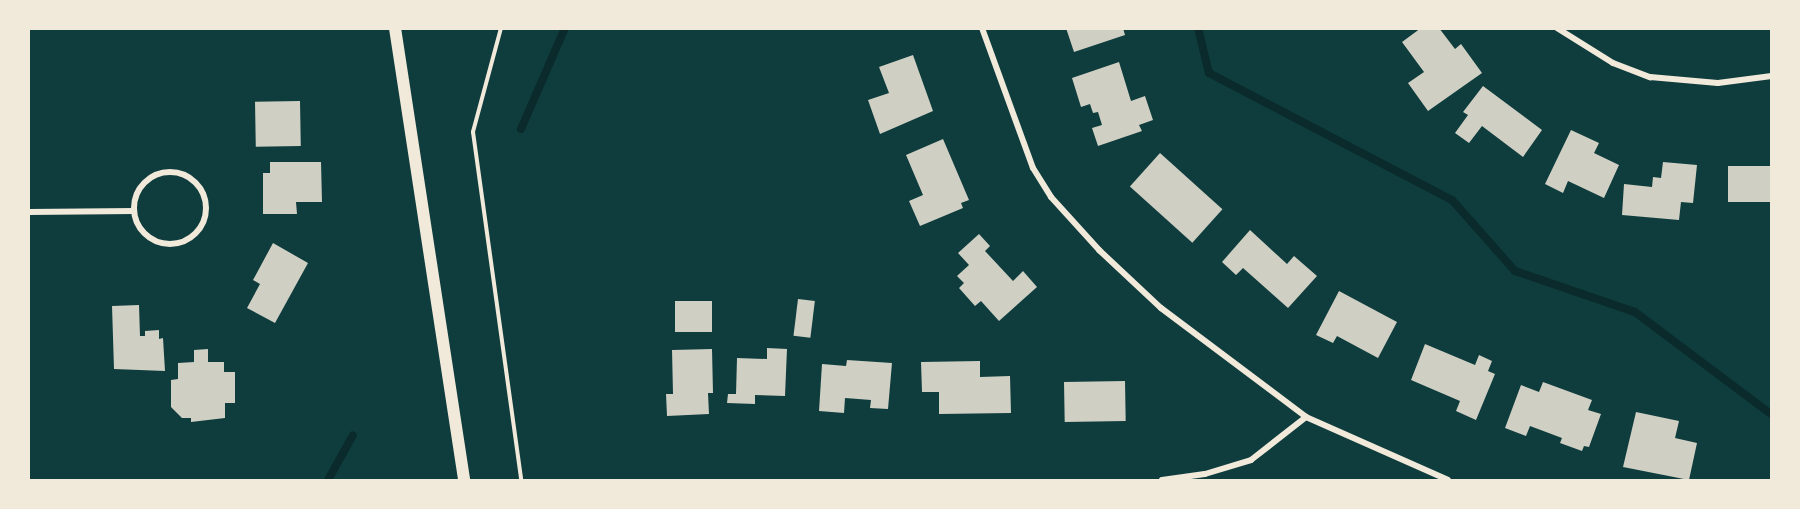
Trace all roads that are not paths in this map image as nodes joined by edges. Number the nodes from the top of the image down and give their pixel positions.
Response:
1 (395, 28) edge
2 (982, 28) edge
3 (1557, 28) edge
4 (1772, 76) edge
5 (134, 210) junction
6 (28, 212) edge
7 (1306, 417) junction
8 (464, 480) edge
9 (1162, 480) edge
10 (1449, 480) edge

1 - 8 main road
2 - 7 street
3 - 4 street
5 - 5 street
5 - 6 street
7 - 9 street
7 - 10 street

